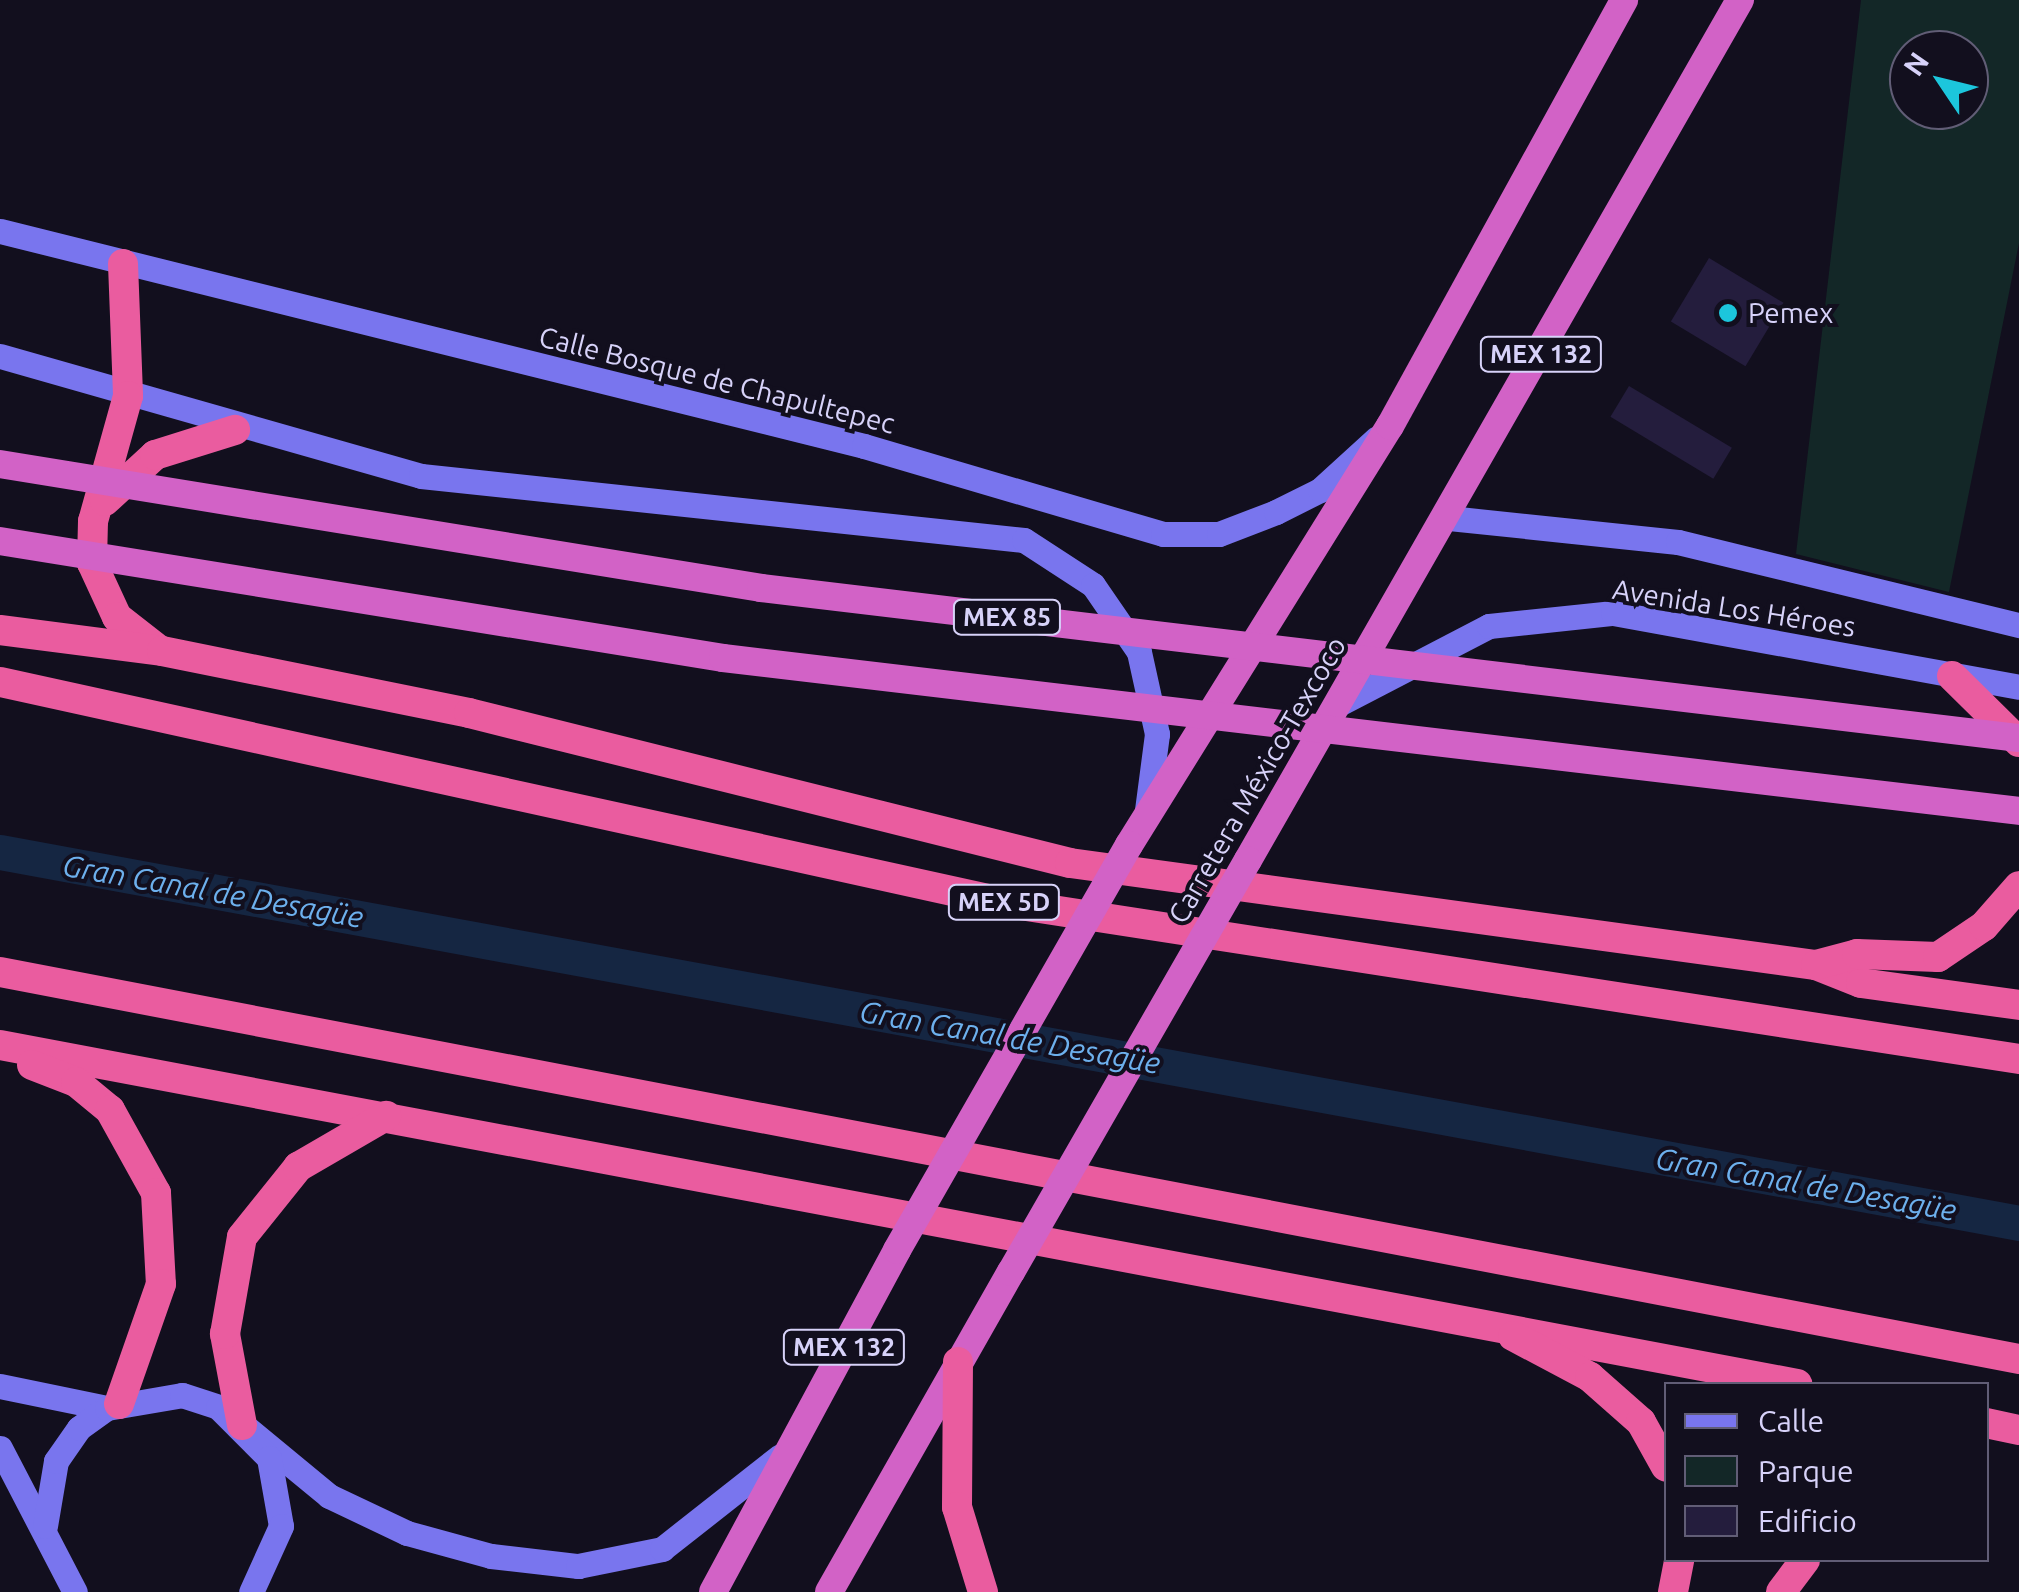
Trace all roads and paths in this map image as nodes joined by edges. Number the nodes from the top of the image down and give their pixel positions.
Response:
1 (1624, 0) edge
2 (1740, 0) edge
3 (0, 231) edge
4 (123, 264) junction
5 (0, 356) edge
6 (128, 396) junction
7 (1390, 426) junction
8 (236, 430) junction
9 (0, 464) edge
10 (1449, 518) junction
11 (93, 521) junction
12 (0, 541) edge
13 (2019, 625) edge
14 (0, 630) edge
15 (162, 651) junction
16 (1952, 676) junction
17 (0, 682) edge
18 (2019, 687) edge
19 (1337, 705) junction
20 (2019, 740) edge
21 (2019, 812) edge
22 (1146, 815) junction
23 (2019, 886) edge
24 (1816, 965) junction
25 (0, 972) edge
26 (2019, 1005) edge
27 (0, 1045) edge
28 (0, 1058) edge
29 (2019, 1059) edge
30 (386, 1116) junction
31 (1484, 1320) junction
32 (2019, 1359) edge
33 (958, 1362) junction
34 (1786, 1382) edge
35 (0, 1386) edge
36 (113, 1406) junction
37 (1989, 1424) edge
38 (245, 1427) junction
39 (2019, 1430) edge
40 (2019, 1440) edge
41 (1989, 1442) edge
42 (790, 1445) junction
43 (0, 1448) edge
44 (1664, 1463) edge
45 (44, 1526) junction
46 (1679, 1562) edge
47 (1803, 1562) edge
48 (260, 1591) edge
49 (74, 1592) edge
50 (713, 1592) edge
51 (829, 1592) edge
52 (983, 1592) edge
53 (1673, 1592) edge
54 (1781, 1592) edge

1 - 7 highway, MEX 132
2 - 10 highway, Carretera México-Texcoco / MEX 132
3 - 4 main road, Calle Bosque de Chapultepec
4 - 6 highway
4 - 7 main road, Calle Bosque de Chapultepec
5 - 6 main road
6 - 8 main road
6 - 11 highway
7 - 22 highway, MEX 132
8 - 11 highway
8 - 22 main road
9 - 20 highway, MEX 85, bridge
10 - 13 main road, Avenida Los Héroes
10 - 19 highway, Carretera México-Texcoco / MEX 132
11 - 15 highway
12 - 21 highway, bridge
14 - 15 highway
15 - 24 highway
16 - 18 main road, Avenida Los Héroes
16 - 19 main road, Avenida Los Héroes
16 - 20 highway
17 - 29 highway, MEX 5D
19 - 33 highway, Carretera México-Texcoco / MEX 132, bridge
22 - 42 highway, MEX 132, bridge
23 - 24 highway
24 - 26 highway
25 - 32 highway
27 - 30 highway
28 - 36 highway
30 - 31 highway
30 - 38 highway
31 - 34 highway
31 - 44 highway
33 - 51 highway, Carretera México-Texcoco
33 - 52 highway
35 - 36 main road
36 - 38 main road
36 - 45 main road
37 - 39 highway
38 - 42 main road
38 - 48 main road
40 - 41 highway
42 - 50 highway
43 - 45 main road
45 - 49 main road
46 - 53 highway
47 - 54 highway

